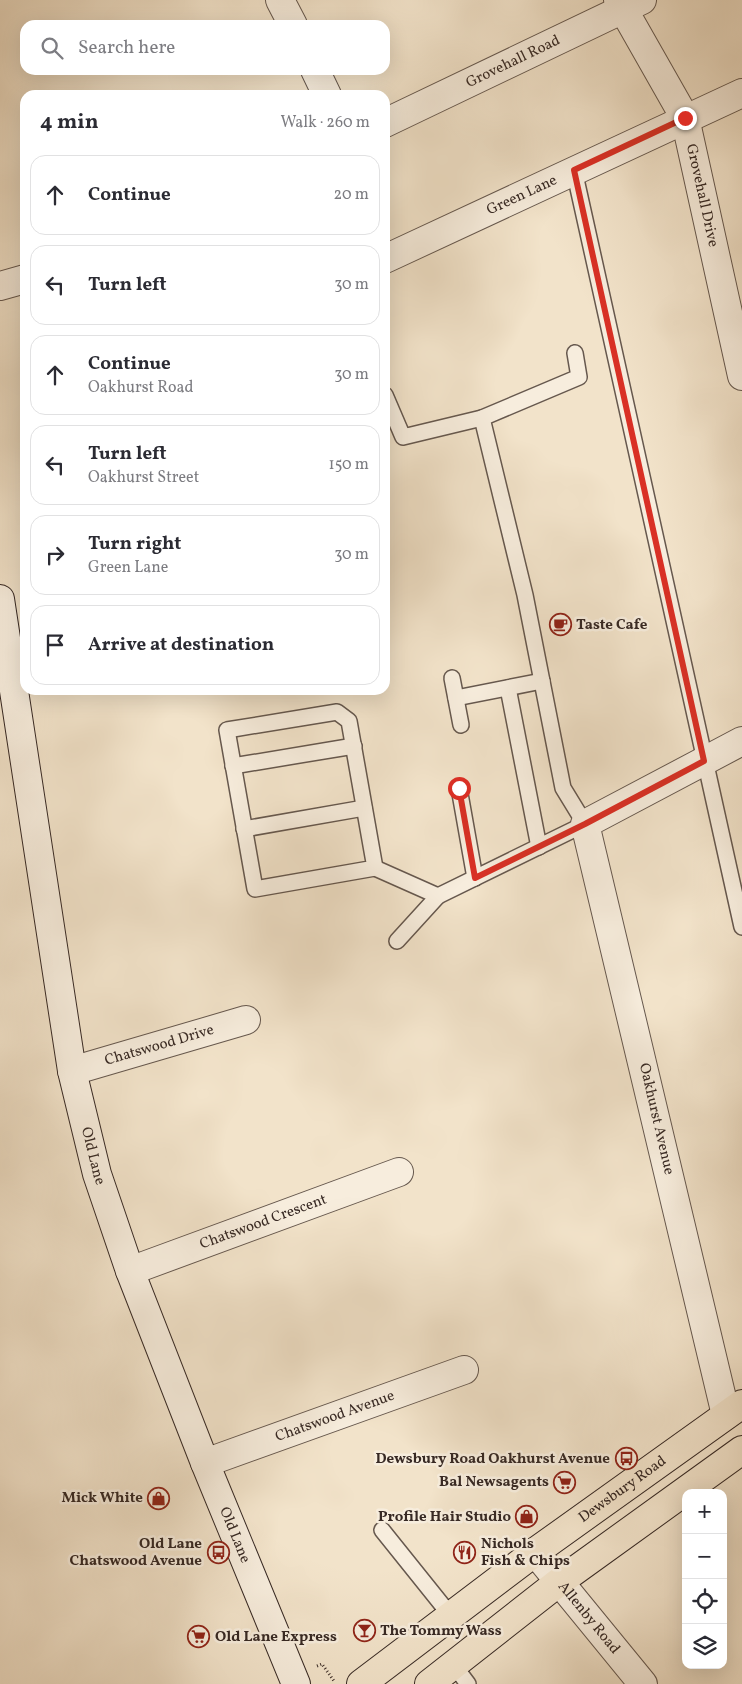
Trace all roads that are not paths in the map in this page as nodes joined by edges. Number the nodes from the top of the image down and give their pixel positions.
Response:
1 (280, 0) edge
2 (628, 3) edge
3 (290, 20) edge
4 (318, 75) edge
5 (325, 90) edge
6 (742, 94) edge
7 (685, 118) junction
8 (390, 121) edge
9 (574, 170) junction
10 (390, 256) edge
11 (20, 280) edge
12 (0, 286) edge
13 (575, 354) dead end
14 (742, 376) edge
15 (390, 406) edge
16 (482, 418) junction
17 (0, 603) edge
18 (452, 678) dead end
19 (542, 681) junction
20 (508, 688) junction
21 (456, 698) junction
22 (461, 725) dead end
23 (742, 741) edge
24 (354, 746) junction
25 (704, 761) junction
26 (233, 766) junction
27 (459, 788) dead end
28 (364, 808) junction
29 (585, 824) junction
30 (244, 829) junction
31 (539, 846) junction
32 (375, 868) junction
33 (475, 878) junction
34 (438, 896) junction
35 (742, 927) edge
36 (397, 941) dead end
37 (246, 1020) dead end
38 (72, 1071) junction
39 (399, 1172) dead end
40 (130, 1271) junction
41 (464, 1370) dead end
42 (734, 1410) edge
43 (742, 1450) edge
44 (205, 1463) junction
45 (382, 1530) dead end
46 (535, 1552) junction
47 (559, 1582) junction
48 (451, 1616) junction
49 (460, 1674) edge
50 (352, 1679) edge
51 (294, 1680) edge
52 (429, 1684) edge
53 (643, 1684) edge

1 - 3 street
2 - 7 street, Grovehall Drive
2 - 8 street, Grovehall Road
4 - 5 street
6 - 7 street, Green Lane
7 - 9 street, Green Lane
7 - 14 street, Grovehall Drive
9 - 10 street, Green Lane
9 - 25 lane
11 - 12 street
13 - 16 lane
15 - 16 lane
16 - 19 lane
17 - 38 street, Old Lane
18 - 21 lane
19 - 20 lane
19 - 29 lane
20 - 21 lane
20 - 31 lane
21 - 22 lane
23 - 25 street
24 - 26 lane
24 - 26 lane
24 - 28 lane
25 - 29 street
25 - 35 lane
26 - 30 lane
27 - 33 lane
28 - 30 lane
28 - 32 lane
29 - 31 lane
29 - 42 street, Oakhurst Avenue
30 - 32 lane
31 - 33 lane
32 - 34 lane
33 - 34 lane
34 - 36 lane
37 - 38 street, Chatswood Drive
38 - 40 street, Old Lane
39 - 40 street, Chatswood Crescent
40 - 44 street, Old Lane
41 - 44 street, Chatswood Avenue
42 - 46 main road, Dewsbury Road
43 - 47 main road
44 - 51 street, Old Lane
45 - 48 lane
46 - 47 street, Allenby Road
46 - 48 main road, Dewsbury Road
47 - 49 main road
47 - 53 street, Allenby Road
48 - 50 main road, Dewsbury Road
49 - 52 main road

